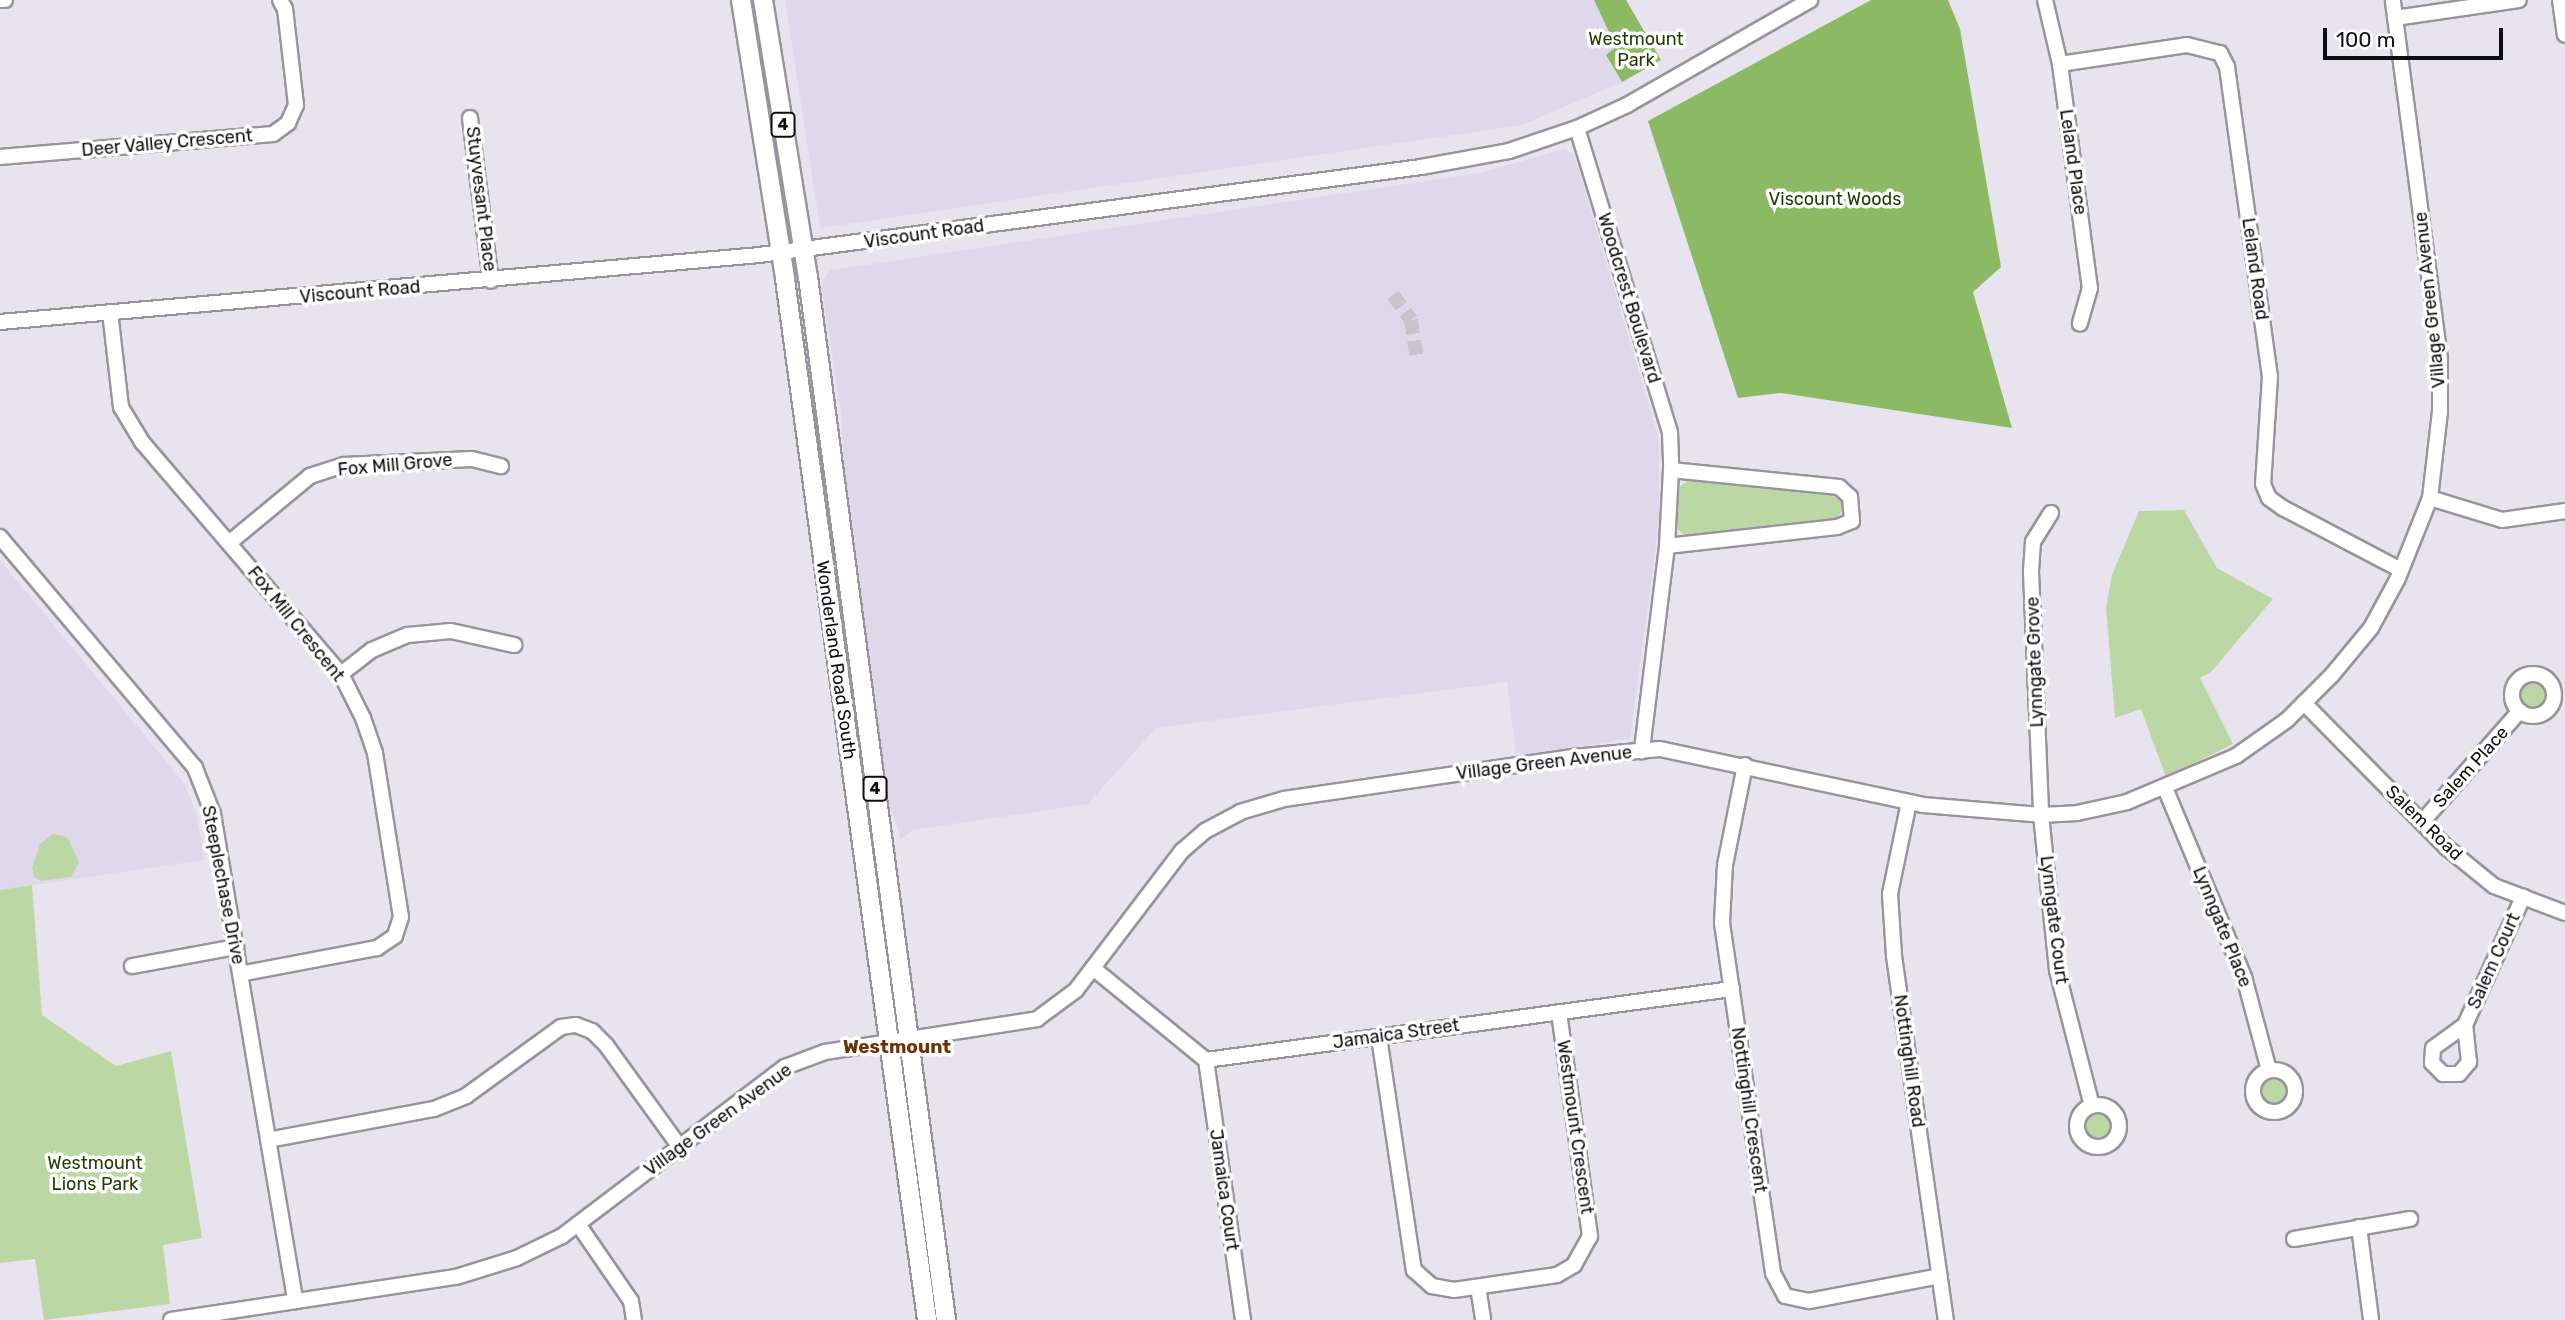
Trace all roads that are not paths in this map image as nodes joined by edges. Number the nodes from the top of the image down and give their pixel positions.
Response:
1 (5, 0) edge
2 (280, 0) edge
3 (741, 0) edge
4 (763, 0) edge
5 (1810, 0) edge
6 (2045, 0) edge
7 (2393, 0) edge
8 (2519, 0) edge
9 (2560, 0) edge
10 (0, 1) edge
11 (2395, 18) junction
12 (2565, 35) edge
13 (2060, 64) junction
14 (470, 118) dead end
15 (1577, 128) junction
16 (0, 157) edge
17 (803, 249) junction
18 (781, 252) junction
19 (491, 281) junction
20 (110, 312) junction
21 (0, 322) edge
22 (2080, 324) dead end
23 (501, 466) dead end
24 (1671, 470) junction
25 (2430, 498) junction
26 (2565, 511) edge
27 (2051, 513) dead end
28 (0, 537) edge
29 (229, 543) junction
30 (1667, 546) junction
31 (2401, 570) junction
32 (514, 645) dead end
33 (341, 674) junction
34 (2304, 703) junction
35 (2520, 711) dead end
36 (1642, 751) junction
37 (1745, 765) junction
38 (2165, 788) junction
39 (1909, 802) junction
40 (2041, 815) junction
41 (2422, 822) junction
42 (2522, 897) junction
43 (2565, 913) edge
44 (236, 947) junction
45 (132, 966) dead end
46 (1093, 968) junction
47 (240, 974) junction
48 (1732, 989) junction
49 (1559, 1012) junction
50 (2465, 1025) dead end
51 (1379, 1037) junction
52 (911, 1038) junction
53 (890, 1041) junction
54 (1206, 1060) junction
55 (2269, 1070) dead end
56 (2092, 1106) dead end
57 (268, 1140) junction
58 (679, 1146) junction
59 (2410, 1219) dead end
60 (578, 1224) junction
61 (2359, 1227) junction
62 (2294, 1239) dead end
63 (1940, 1276) junction
64 (1478, 1287) junction
65 (295, 1301) junction
66 (171, 1320) edge
67 (634, 1320) edge
68 (927, 1320) edge
69 (946, 1320) edge
70 (1242, 1320) edge
71 (1483, 1320) edge
72 (1946, 1320) edge
73 (2371, 1320) edge

1 - 10 street
2 - 16 street, Deer Valley Crescent
3 - 18 main road, Wonderland Road South / 4
4 - 17 main road, Wonderland Road South / 4
5 - 15 street, Viscount Road
6 - 13 street, Leland Place
7 - 11 street, Village Green Avenue
8 - 11 street
9 - 12 street
11 - 25 street, Village Green Avenue
13 - 22 street, Leland Place
13 - 31 street, Leland Road
14 - 19 street, Stuyvesant Place
15 - 17 street, Viscount Road
15 - 24 street, Woodcrest Boulevard
17 - 18 street, Viscount Road
17 - 52 main road, Wonderland Road South / 4
18 - 19 street, Viscount Road
18 - 53 main road, Wonderland Road South / 4
19 - 20 street, Viscount Road
20 - 21 street, Viscount Road
20 - 29 street, Fox Mill Crescent
23 - 29 street, Fox Mill Grove
24 - 30 street, Woodcrest Boulevard
24 - 30 street
25 - 26 street
25 - 31 street, Village Green Avenue
27 - 40 street, Lynngate Grove
28 - 44 street, Steeplechase Drive
29 - 33 street, Fox Mill Crescent
30 - 36 street, Woodcrest Boulevard
31 - 34 street, Village Green Avenue
32 - 33 street
33 - 47 street, Fox Mill Crescent
34 - 38 street, Village Green Avenue
34 - 41 street, Salem Road
35 - 41 street, Salem Place
36 - 37 street, Village Green Avenue
36 - 46 street, Village Green Avenue
37 - 39 street, Village Green Avenue
37 - 48 street, Nottinghill Crescent
38 - 40 street, Village Green Avenue
38 - 55 street, Lynngate Place
39 - 40 street, Village Green Avenue
39 - 63 street, Nottinghill Road
40 - 56 street, Lynngate Court
41 - 42 street, Salem Road
42 - 43 street, Salem Road
42 - 50 street, Salem Court
44 - 45 street
44 - 47 street, Steeplechase Drive
46 - 52 street, Village Green Avenue
46 - 54 street
47 - 57 street, Steeplechase Drive
48 - 49 street, Jamaica Street
48 - 63 street, Nottinghill Crescent
49 - 51 street, Jamaica Street
49 - 64 street, Westmount Crescent
51 - 54 street, Jamaica Street
51 - 64 street, Westmount Crescent
52 - 53 street, Village Green Avenue
52 - 69 main road, Wonderland Road South / 4
53 - 58 street, Village Green Avenue
53 - 68 main road, Wonderland Road South / 4
54 - 70 street, Jamaica Court
57 - 58 street
57 - 65 street, Steeplechase Drive
58 - 60 street, Village Green Avenue
59 - 61 street
60 - 65 street, Village Green Avenue
60 - 67 street
61 - 62 street
61 - 73 street
63 - 72 street, Nottinghill Road
64 - 71 street
65 - 66 street, Village Green Avenue

